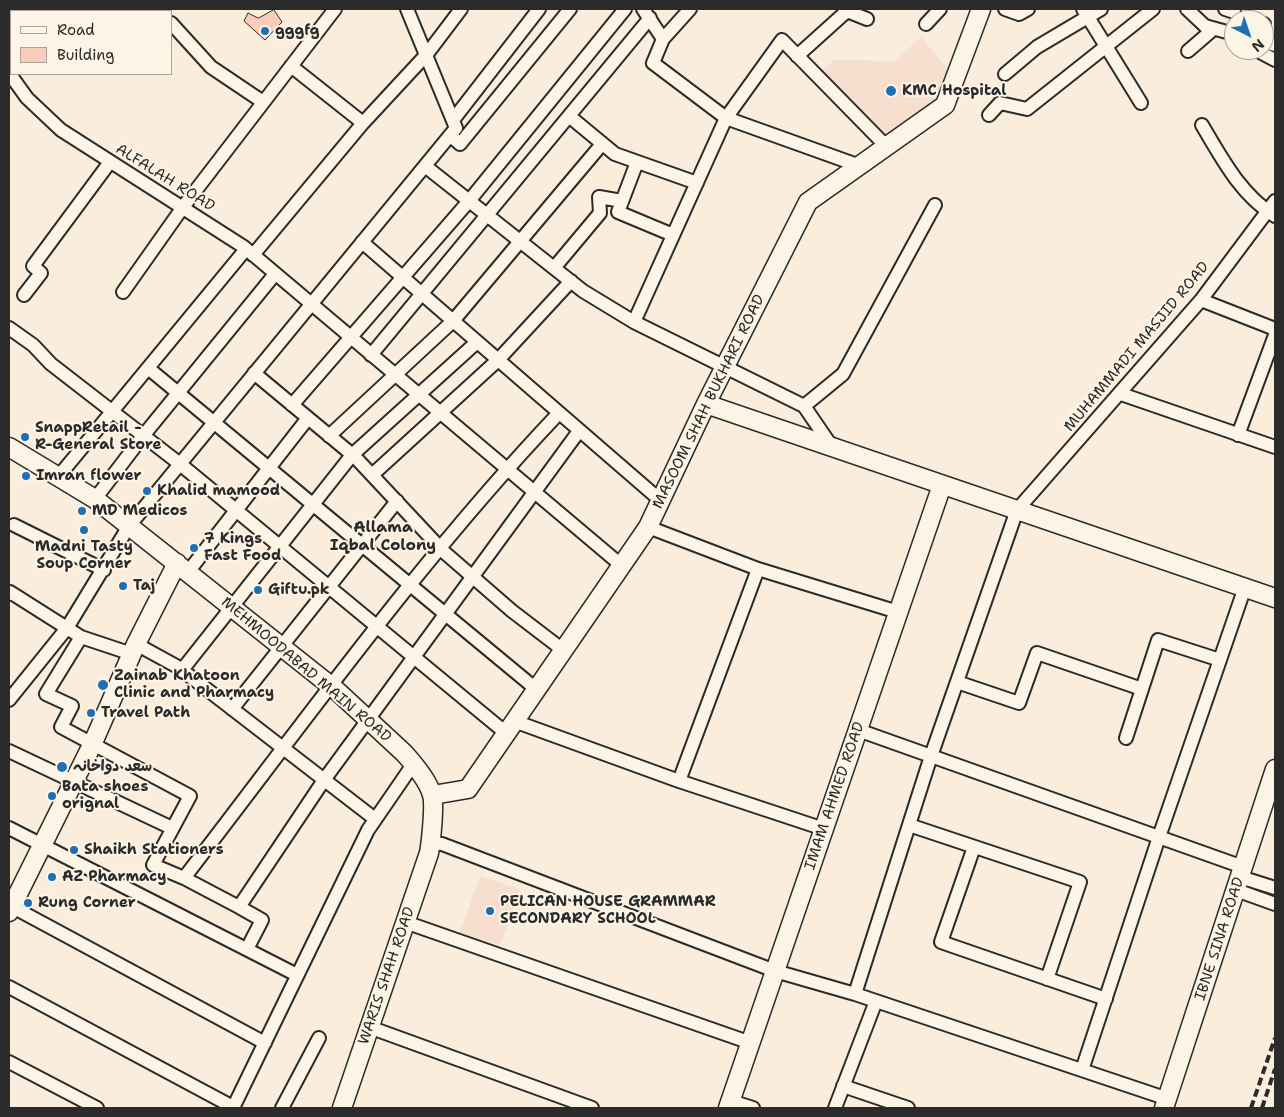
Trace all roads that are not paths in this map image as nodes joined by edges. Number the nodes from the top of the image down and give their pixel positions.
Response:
1 (335, 9) edge
2 (407, 9) edge
3 (461, 9) edge
4 (539, 9) edge
5 (570, 9) edge
6 (625, 9) edge
7 (690, 9) edge
8 (940, 9) edge
9 (981, 9) edge
10 (1005, 9) edge
11 (1028, 9) edge
12 (1100, 9) edge
13 (1153, 9) edge
14 (1187, 9) edge
15 (1085, 13) edge
16 (646, 14) edge
17 (867, 19) dead end
18 (172, 24) edge
19 (926, 24) dead end
20 (1205, 26) junction
21 (1224, 31) edge
22 (663, 39) junction
23 (1105, 46) junction
24 (1188, 51) dead end
25 (427, 54) junction
26 (797, 56) junction
27 (291, 66) junction
28 (1005, 74) dead end
29 (10, 75) edge
30 (263, 102) junction
31 (1141, 103) dead end
32 (989, 114) dead end
33 (569, 116) junction
34 (726, 118) junction
35 (453, 120) junction
36 (363, 123) junction
37 (1202, 125) dead end
38 (450, 136) junction
39 (602, 144) junction
40 (887, 146) junction
41 (110, 162) junction
42 (637, 162) junction
43 (425, 166) junction
44 (860, 166) junction
45 (697, 183) junction
46 (469, 200) junction
47 (622, 201) junction
48 (935, 205) dead end
49 (183, 207) junction
50 (1273, 209) edge
51 (487, 215) junction
52 (673, 234) junction
53 (362, 242) junction
54 (521, 242) junction
55 (250, 252) junction
56 (554, 268) junction
57 (275, 274) junction
58 (403, 278) junction
59 (571, 281) junction
60 (123, 292) dead end
61 (422, 294) junction
62 (24, 295) dead end
63 (1200, 300) junction
64 (311, 304) junction
65 (453, 321) junction
66 (634, 322) junction
67 (9, 328) edge
68 (1275, 329) edge
69 (1275, 335) edge
70 (351, 337) junction
71 (477, 342) junction
72 (372, 354) junction
73 (498, 360) junction
74 (148, 368) junction
75 (725, 368) junction
76 (254, 373) junction
77 (396, 375) junction
78 (178, 392) junction
79 (1121, 394) junction
80 (420, 395) junction
81 (706, 404) junction
82 (292, 405) junction
83 (804, 406) junction
84 (112, 412) junction
85 (559, 413) junction
86 (442, 414) junction
87 (308, 418) junction
88 (214, 422) junction
89 (579, 431) junction
90 (1238, 434) junction
91 (143, 436) junction
92 (330, 436) junction
93 (832, 447) junction
94 (1275, 447) edge
95 (9, 448) edge
96 (352, 455) junction
97 (180, 464) junction
98 (270, 467) junction
99 (506, 468) junction
100 (372, 475) junction
101 (58, 477) junction
102 (942, 484) junction
103 (534, 492) junction
104 (95, 499) junction
105 (660, 500) junction
106 (397, 501) junction
107 (313, 504) junction
108 (236, 510) junction
109 (1017, 510) junction
110 (14, 525) dead end
111 (129, 526) junction
112 (648, 527) junction
113 (362, 544) junction
114 (279, 546) junction
115 (440, 547) junction
116 (621, 565) junction
117 (182, 567) junction
118 (758, 569) junction
119 (104, 570) junction
120 (473, 576) junction
121 (411, 585) junction
122 (329, 587) junction
123 (1245, 588) junction
124 (9, 594) edge
125 (1275, 598) edge
126 (231, 607) junction
127 (898, 612) junction
128 (445, 613) junction
129 (378, 627) junction
130 (67, 628) junction
131 (81, 637) junction
132 (281, 647) junction
133 (134, 649) junction
134 (563, 650) junction
135 (413, 656) junction
136 (1220, 660) junction
137 (182, 670) junction
138 (957, 682) junction
139 (331, 687) junction
140 (536, 689) junction
141 (1142, 689) junction
142 (9, 700) edge
143 (232, 709) junction
144 (368, 719) junction
145 (510, 727) junction
146 (858, 730) junction
147 (1126, 738) dead end
148 (92, 745) junction
149 (283, 749) junction
150 (9, 752) edge
151 (931, 756) junction
152 (414, 763) junction
153 (1275, 769) edge
154 (324, 780) junction
155 (74, 781) junction
156 (679, 781) junction
157 (433, 795) junction
158 (375, 819) junction
159 (909, 825) junction
160 (9, 828) edge
161 (172, 828) junction
162 (824, 829) junction
163 (1159, 837) junction
164 (431, 843) junction
165 (42, 845) junction
166 (974, 847) junction
167 (184, 878) junction
168 (1240, 878) junction
169 (1275, 888) edge
170 (1275, 904) edge
171 (239, 907) junction
172 (10, 908) edge
173 (405, 922) junction
174 (247, 949) junction
175 (775, 971) junction
176 (298, 975) junction
177 (1047, 979) junction
178 (9, 988) edge
179 (855, 994) junction
180 (1106, 999) junction
181 (876, 1002) junction
182 (369, 1028) junction
183 (319, 1038) dead end
184 (265, 1043) junction
185 (751, 1043) junction
186 (9, 1062) edge
187 (1082, 1070) junction
188 (843, 1086) junction
189 (1166, 1104) edge
190 (729, 1105) edge
191 (97, 1108) edge
192 (233, 1108) edge
193 (282, 1108) edge
194 (342, 1108) edge
195 (592, 1108) edge
196 (753, 1108) edge
197 (835, 1108) edge
198 (908, 1108) edge

1 - 27 street
2 - 25 street
3 - 25 street
4 - 35 street
5 - 38 street
6 - 46 street
7 - 22 street
8 - 19 street
9 - 40 street, MASOOM SHAH BUKHARI ROAD
10 - 11 street
12 - 15 street
13 - 23 street
14 - 20 street
15 - 23 street
15 - 28 street
16 - 22 street
16 - 33 street
17 - 26 street
18 - 30 street
20 - 21 street
20 - 24 street
22 - 34 street
23 - 31 street
23 - 32 street
25 - 35 street
25 - 36 street
26 - 34 street
26 - 40 street
27 - 30 street
27 - 36 street
29 - 41 street, ALFALAH ROAD
30 - 49 street
33 - 39 street
33 - 51 street
34 - 44 street
34 - 45 street
35 - 38 street
36 - 55 street
37 - 50 street
38 - 43 street
39 - 42 street
39 - 54 street
40 - 44 street, MASOOM SHAH BUKHARI ROAD
41 - 49 street, ALFALAH ROAD
41 - 62 street
42 - 45 street
42 - 47 street
43 - 46 street
43 - 53 street
44 - 75 street, MASOOM SHAH BUKHARI ROAD
45 - 52 street
46 - 51 street
46 - 58 street
47 - 52 street
47 - 56 street
48 - 83 street
49 - 55 street, ALFALAH ROAD
49 - 60 street
50 - 63 street, MUHAMMADI MASJID ROAD
51 - 54 street
51 - 61 street
52 - 66 street
53 - 58 street
53 - 64 street
54 - 56 street
54 - 65 street
55 - 57 street, ALFALAH ROAD
55 - 74 street
56 - 59 street
57 - 64 street, ALFALAH ROAD
57 - 78 street
58 - 61 street
58 - 70 street
59 - 66 street
59 - 73 street
61 - 65 street
61 - 72 street
63 - 68 street
63 - 79 street, MUHAMMADI MASJID ROAD
64 - 70 street, ALFALAH ROAD
64 - 76 street
65 - 71 street
65 - 77 street
66 - 75 street
67 - 84 street
69 - 90 street
70 - 72 street, ALFALAH ROAD
70 - 82 street
71 - 73 street
71 - 80 street
72 - 77 street, ALFALAH ROAD
73 - 85 street
73 - 86 street
74 - 78 street
74 - 84 street
75 - 81 street, MASOOM SHAH BUKHARI ROAD
75 - 83 street
76 - 82 street
76 - 88 street
77 - 80 street, ALFALAH ROAD
77 - 92 street
78 - 88 street
78 - 91 street
79 - 90 street
79 - 109 street, MUHAMMADI MASJID ROAD
80 - 86 street, ALFALAH ROAD
80 - 96 street
81 - 93 street
81 - 105 street, MASOOM SHAH BUKHARI ROAD
82 - 87 street
83 - 93 street
84 - 91 street
84 - 101 street
85 - 89 street
85 - 99 street
86 - 99 street, ALFALAH ROAD
86 - 100 street
87 - 92 street
87 - 98 street
88 - 97 street
88 - 98 street
89 - 103 street
89 - 105 street
90 - 94 street
91 - 97 street
91 - 104 street
92 - 96 street
93 - 102 street
95 - 101 street, MEHMOODABAD MAIN ROAD
96 - 100 street
96 - 107 street
97 - 108 street
97 - 111 street
98 - 107 street
98 - 108 street
99 - 103 street, ALFALAH ROAD
99 - 115 street
100 - 106 street
101 - 104 street, MEHMOODABAD MAIN ROAD
102 - 109 street
102 - 127 street, IMAM AHMED ROAD
103 - 116 street, ALFALAH ROAD
103 - 120 street
104 - 111 street, MEHMOODABAD MAIN ROAD
105 - 112 street, MASOOM SHAH BUKHARI ROAD
106 - 113 street
106 - 115 street
107 - 113 street
107 - 114 street
108 - 114 street
108 - 117 street
109 - 123 street
109 - 138 street
110 - 119 street
111 - 117 street, MEHMOODABAD MAIN ROAD
111 - 119 street
112 - 116 street, MASOOM SHAH BUKHARI ROAD
112 - 118 street
113 - 121 street
113 - 122 street
114 - 122 street
114 - 126 street
115 - 120 street
115 - 121 street
116 - 134 street, MASOOM SHAH BUKHARI ROAD
117 - 126 street, MEHMOODABAD MAIN ROAD
117 - 133 street
118 - 127 street
118 - 156 street
119 - 130 street
120 - 128 street
120 - 134 street
121 - 128 street
121 - 129 street
122 - 129 street
122 - 132 street
123 - 125 street
123 - 136 street
124 - 130 street
126 - 132 street, MEHMOODABAD MAIN ROAD
126 - 137 street
127 - 146 street, IMAM AHMED ROAD
128 - 135 street
128 - 140 street
129 - 135 street
129 - 139 street
130 - 131 street
130 - 142 street
131 - 133 street
131 - 148 street
132 - 139 street, MEHMOODABAD MAIN ROAD
132 - 143 street
133 - 137 street
133 - 148 street
134 - 140 street, MASOOM SHAH BUKHARI ROAD
135 - 144 street
135 - 145 street
136 - 141 street
136 - 163 street
137 - 143 street
138 - 141 street
138 - 151 street
139 - 144 street, MEHMOODABAD MAIN ROAD
139 - 149 street
140 - 145 street, MASOOM SHAH BUKHARI ROAD
141 - 147 street
143 - 149 street
144 - 152 street, MEHMOODABAD MAIN ROAD
144 - 154 street
145 - 156 street
145 - 157 street, MASOOM SHAH BUKHARI ROAD
146 - 151 street
146 - 162 street, IMAM AHMED ROAD
148 - 155 street
148 - 161 street
149 - 154 street
149 - 167 street
150 - 155 street
151 - 159 street
151 - 163 street
152 - 157 street, MEHMOODABAD MAIN ROAD
152 - 158 street
153 - 168 street, IBNE SINA ROAD
154 - 158 street
154 - 171 street
155 - 161 street
155 - 165 street
156 - 162 street
157 - 164 street
158 - 176 street
159 - 166 street
159 - 179 street
160 - 165 street
161 - 167 street
162 - 175 street, IMAM AHMED ROAD
163 - 168 street
163 - 180 street
164 - 173 street, WARIS SHAH ROAD
164 - 175 street
165 - 172 street
165 - 174 street
166 - 177 street
166 - 177 street
167 - 171 street
168 - 169 street
168 - 170 street
168 - 189 street, IBNE SINA ROAD
171 - 174 street
172 - 184 street
173 - 182 street, WARIS SHAH ROAD
173 - 185 street
174 - 176 street
175 - 179 street
175 - 185 street, IMAM AHMED ROAD
176 - 184 street
177 - 180 street
178 - 192 street
179 - 181 street
180 - 187 street
181 - 187 street
181 - 188 street
182 - 194 street, WARIS SHAH ROAD
182 - 195 street
183 - 193 street
184 - 192 street
185 - 190 street, IMAM AHMED ROAD
186 - 191 street
187 - 189 street
188 - 197 street
188 - 198 street
190 - 196 street

